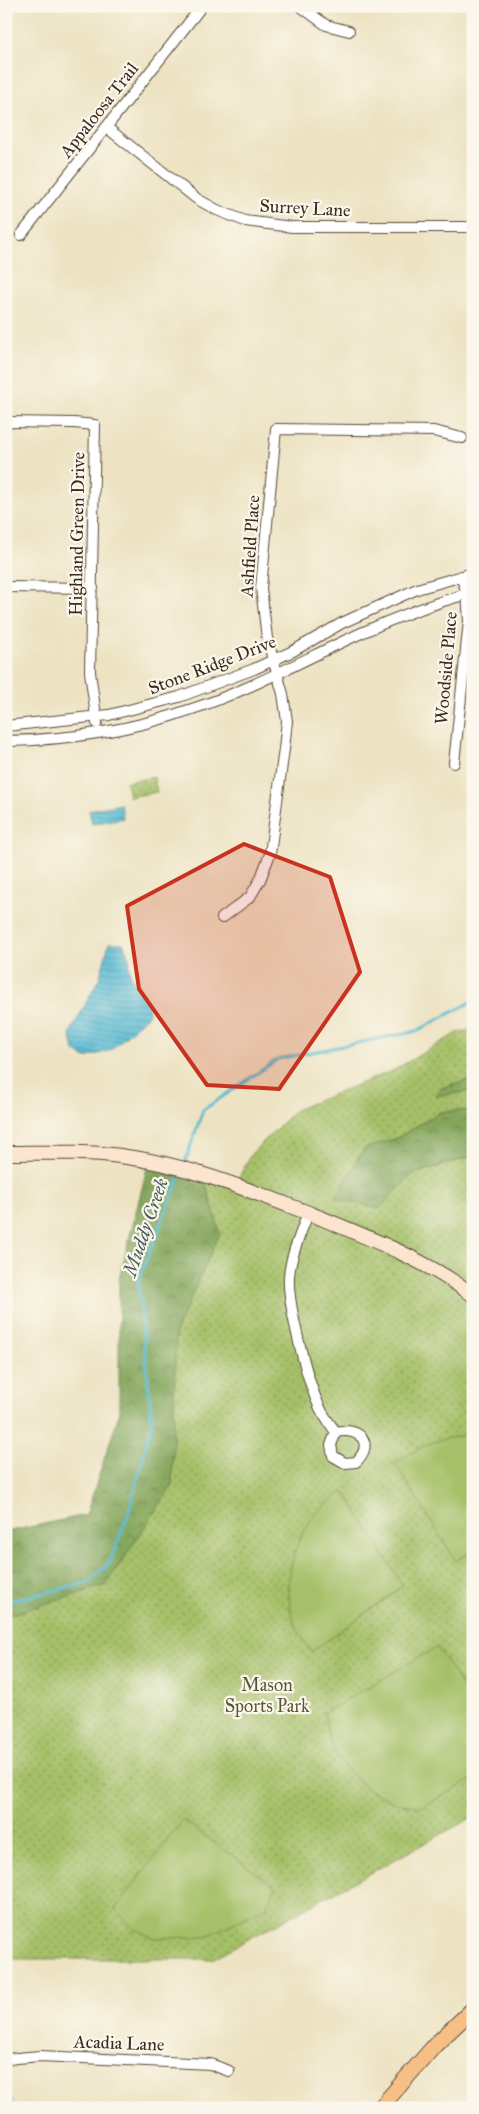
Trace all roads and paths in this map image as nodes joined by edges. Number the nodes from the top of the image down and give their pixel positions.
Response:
1 (202, 6) edge
2 (300, 6) edge
3 (349, 31) dead end
4 (106, 127) junction
5 (473, 227) edge
6 (21, 235) dead end
7 (6, 422) edge
8 (462, 438) dead end
9 (473, 573) edge
10 (461, 576) junction
11 (6, 586) edge
12 (93, 588) junction
13 (470, 592) edge
14 (273, 660) junction
15 (278, 673) junction
16 (95, 718) junction
17 (6, 726) edge
18 (99, 731) junction
19 (6, 741) edge
20 (454, 763) dead end
21 (222, 918) dead end
22 (6, 1154) edge
23 (308, 1213) junction
24 (473, 1295) edge
25 (336, 1432) dead end
26 (473, 2009) edge
27 (6, 2058) edge
28 (229, 2071) dead end
29 (380, 2108) edge

1 - 4 street, Appaloosa Trail
2 - 3 street
4 - 5 street, Surrey Lane
4 - 6 street, Appaloosa Trail
7 - 12 street, Highland Green Drive
8 - 14 street, Ashfield Place
9 - 10 street, Stone Ridge Drive
10 - 13 street, Woodside Place
10 - 14 street, Stone Ridge Drive
11 - 12 street
12 - 16 street, Highland Green Drive
13 - 15 street, Stone Ridge Drive
13 - 20 street, Woodside Place
14 - 15 street, Ashfield Place
14 - 16 street, Stone Ridge Drive
15 - 18 street, Stone Ridge Drive
15 - 21 street, Ashfield Place
16 - 17 street, Stone Ridge Drive
16 - 18 street, Highland Green Drive
18 - 19 street, Stone Ridge Drive
22 - 23 street
23 - 24 street
23 - 25 street
26 - 29 main road
27 - 28 street, Acadia Lane

